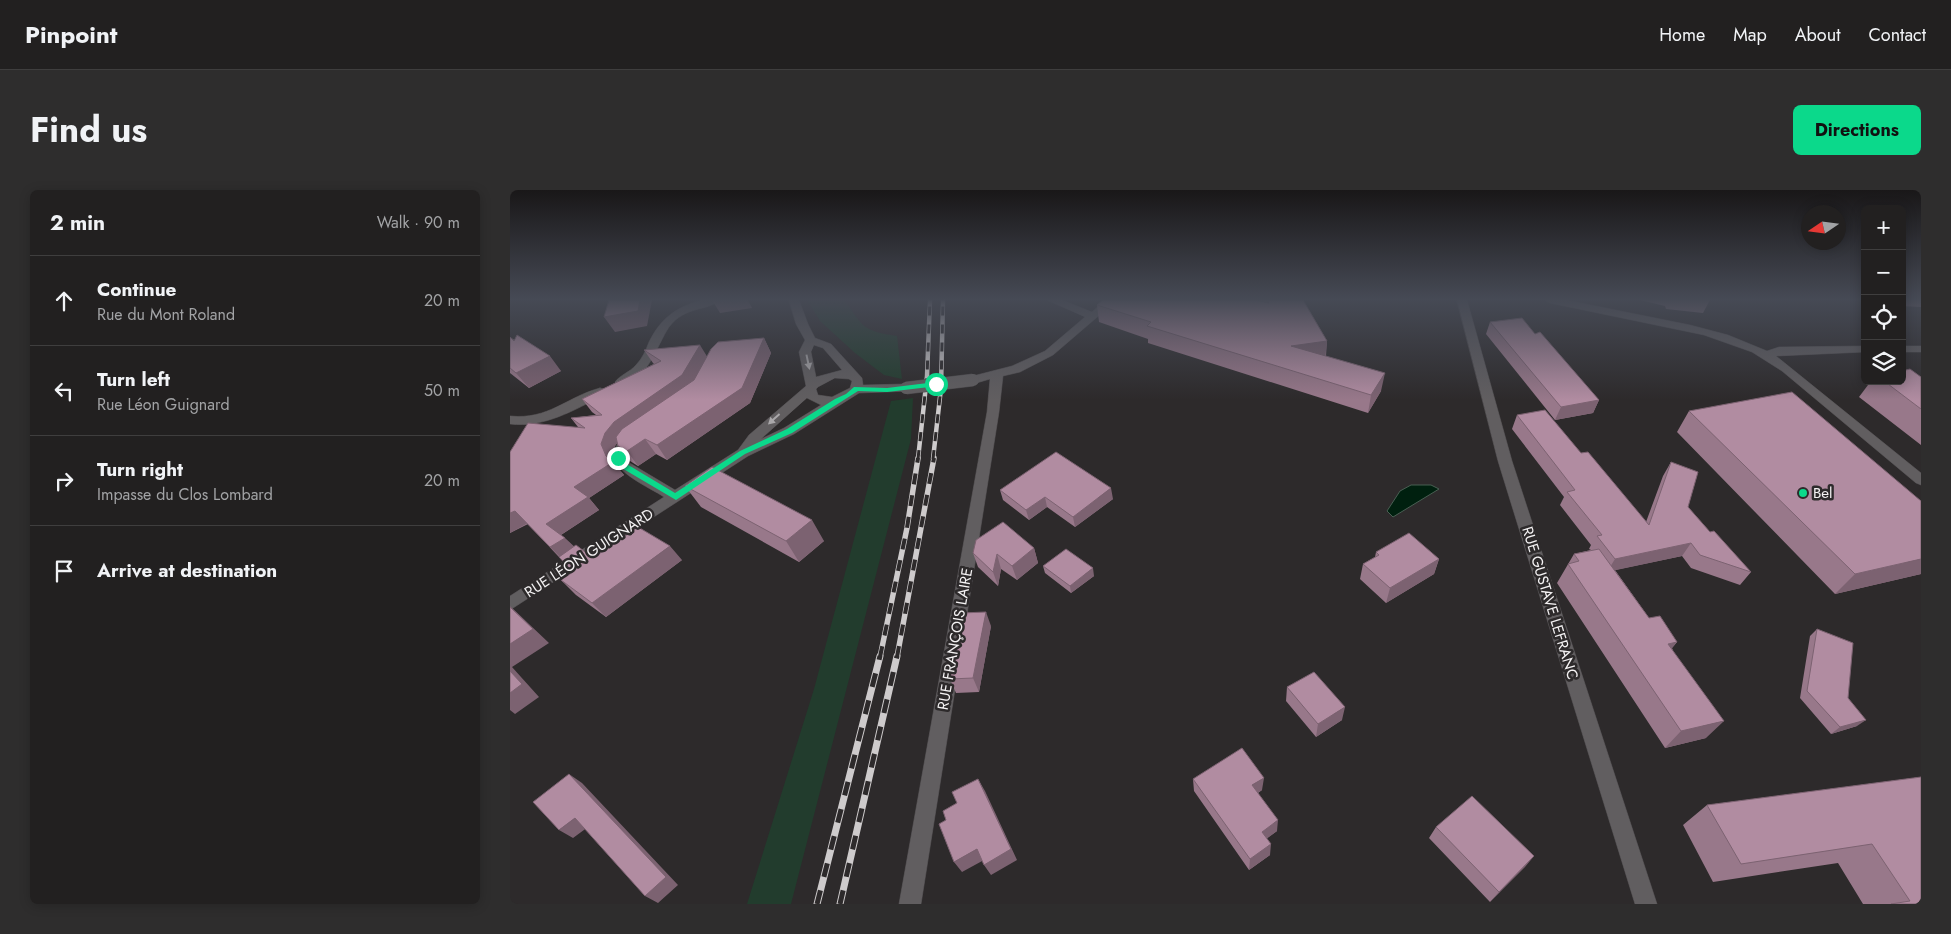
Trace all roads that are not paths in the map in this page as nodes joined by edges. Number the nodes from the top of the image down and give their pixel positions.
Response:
1 (662, 333) edge
2 (807, 333) edge
3 (1072, 333) edge
4 (1471, 333) edge
5 (1713, 333) edge
6 (811, 340) junction
7 (1921, 348) edge
8 (1861, 349) edge
9 (1906, 349) edge
10 (1768, 354) junction
11 (997, 374) junction
12 (853, 376) junction
13 (811, 387) junction
14 (856, 389) junction
15 (837, 400) junction
16 (510, 420) edge
17 (648, 425) edge
18 (743, 452) junction
19 (1921, 480) edge
20 (676, 497) junction
21 (510, 604) edge
22 (910, 904) edge
23 (1646, 904) edge

1 - 16 street
2 - 6 street
3 - 11 street
4 - 23 street, RUE GUSTAVE LEFRANC
5 - 10 street
6 - 12 street
6 -> 13 street
7 - 9 street
8 - 10 street
10 - 19 street
11 - 14 street, bridge
11 - 22 street, RUE FRANÇOIS LAIRE
12 - 13 street, RUE LÉON GUIGNARD
12 - 14 street
13 - 15 street
13 -> 18 street, RUE LÉON GUIGNARD
14 - 15 street, RUE LÉON GUIGNARD
15 - 18 street, RUE LÉON GUIGNARD
17 - 20 street
18 - 20 street, RUE LÉON GUIGNARD
20 - 21 street, RUE LÉON GUIGNARD

